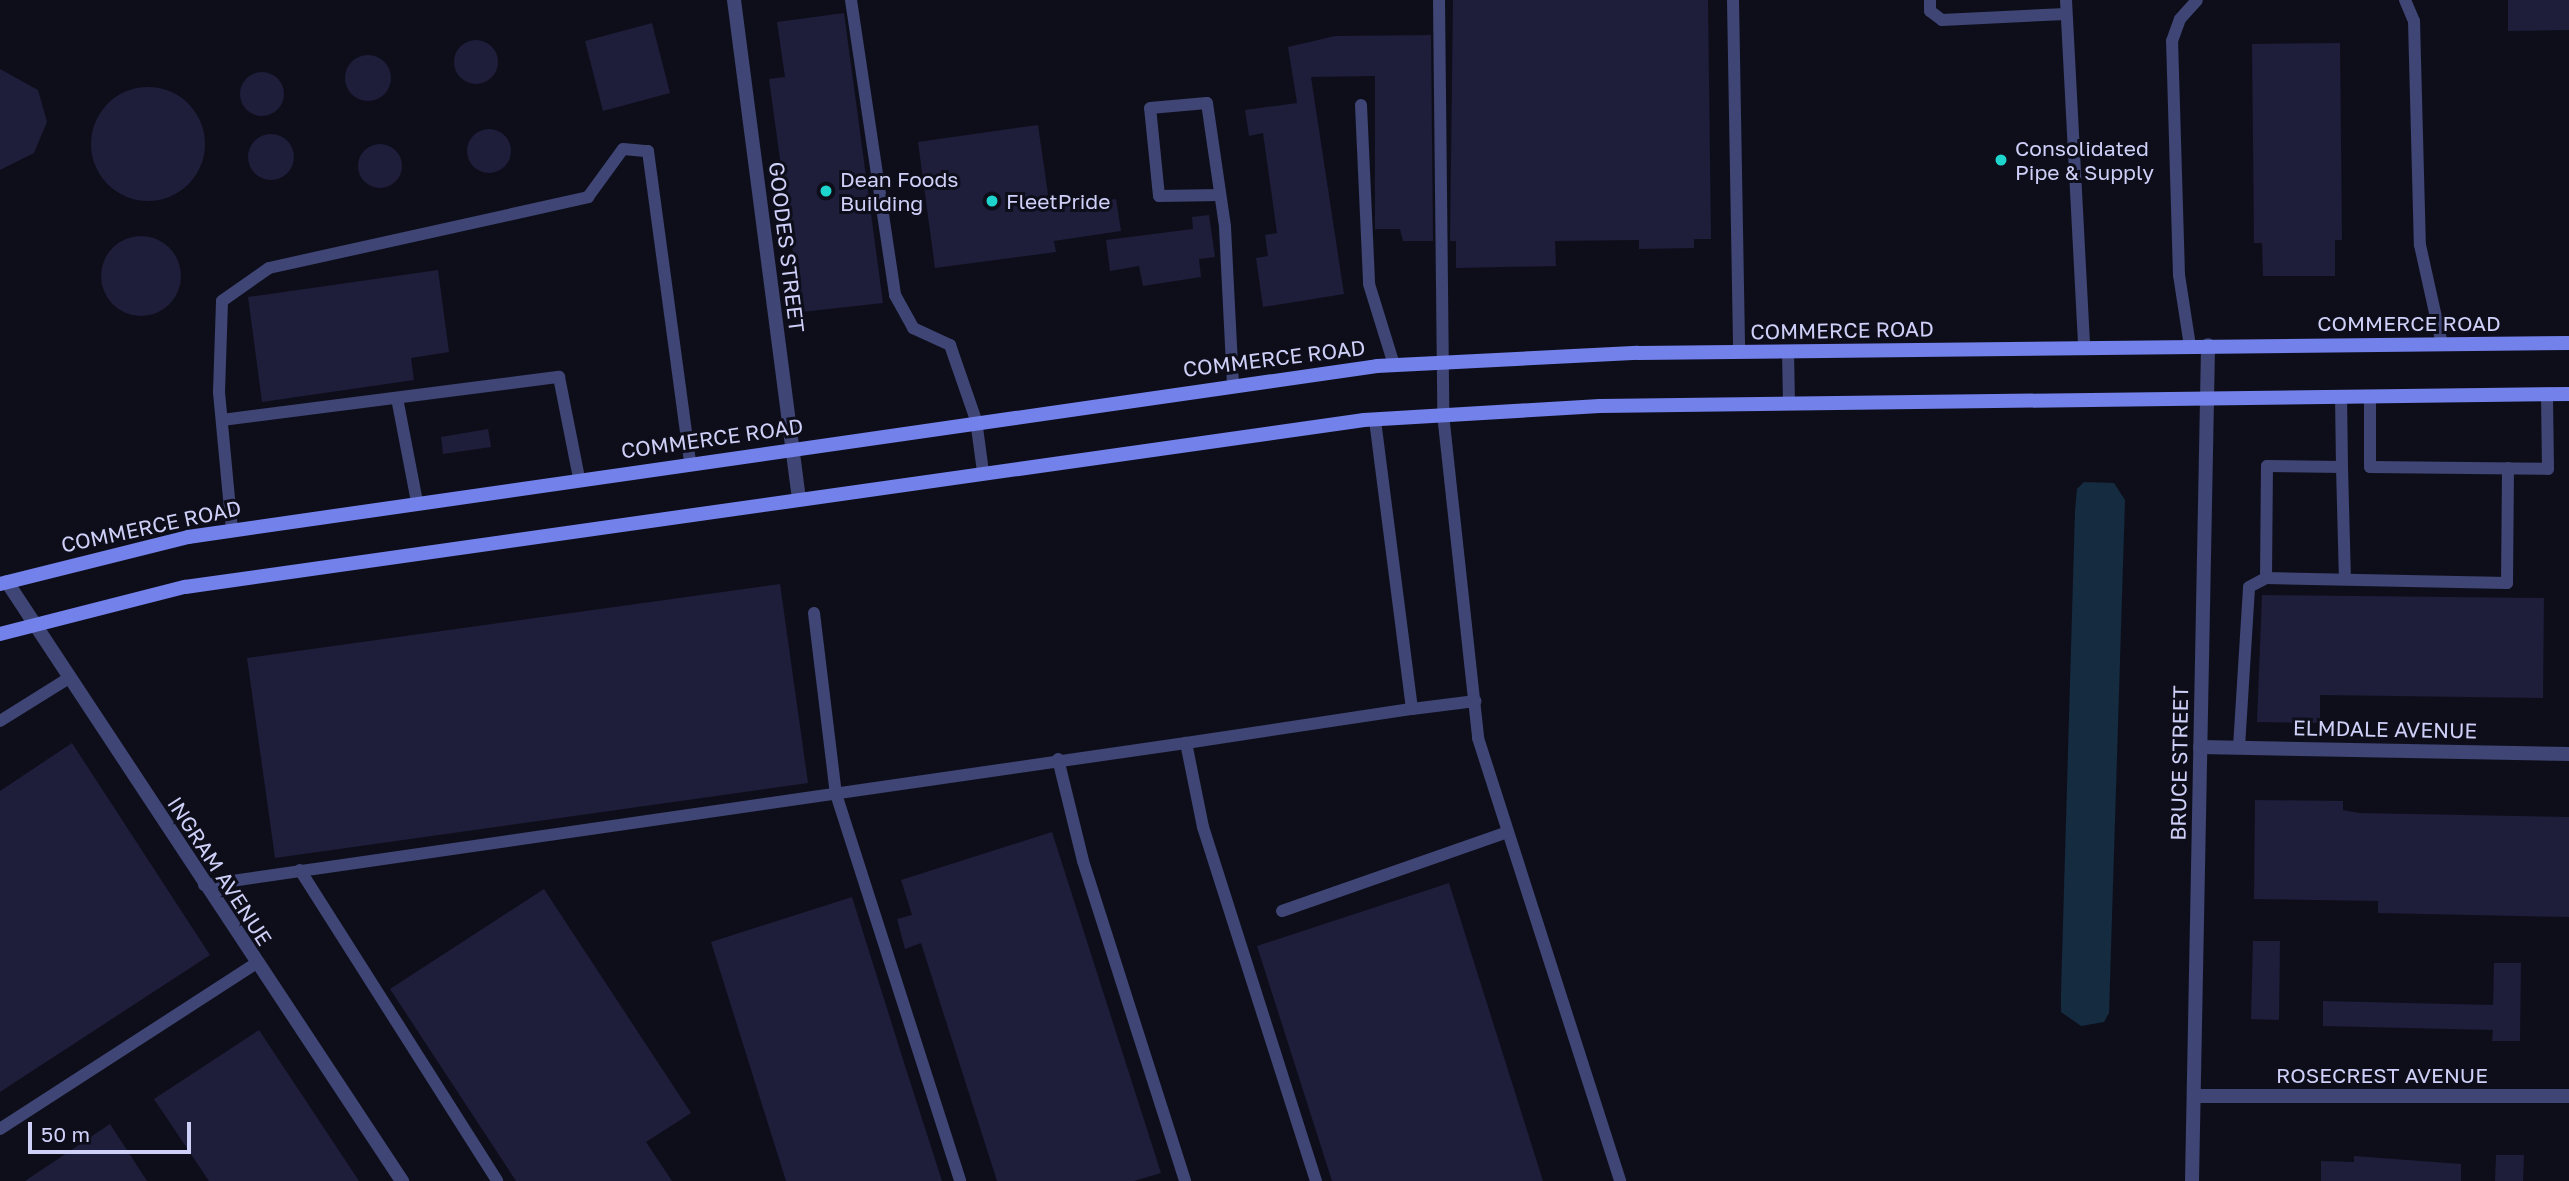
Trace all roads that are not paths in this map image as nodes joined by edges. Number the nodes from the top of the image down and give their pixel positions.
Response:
1 (734, 0) edge
2 (851, 0) edge
3 (1438, 0) edge
4 (1733, 0) edge
5 (1930, 0) edge
6 (2066, 0) edge
7 (2197, 0) edge
8 (2404, 0) edge
9 (2066, 14) junction
10 (1361, 105) dead end
11 (1220, 195) junction
12 (2569, 342) edge
13 (2442, 344) junction
14 (2208, 345) junction
15 (2190, 346) junction
16 (2084, 347) junction
17 (1788, 351) junction
18 (1739, 352) junction
19 (1440, 361) junction
20 (1394, 365) junction
21 (1233, 384) junction
22 (2547, 394) junction
23 (2569, 394) edge
24 (2341, 396) junction
25 (2370, 396) junction
26 (397, 398) junction
27 (2206, 398) junction
28 (1789, 403) junction
29 (1443, 414) junction
30 (1374, 419) junction
31 (222, 420) junction
32 (976, 420) junction
33 (792, 447) junction
34 (690, 462) junction
35 (2342, 467) junction
36 (2508, 468) junction
37 (983, 472) junction
38 (579, 478) junction
39 (799, 499) junction
40 (417, 502) junction
41 (232, 530) junction
42 (2266, 578) junction
43 (2345, 578) junction
44 (4, 583) edge
45 (814, 613) dead end
46 (33, 622) junction
47 (0, 634) edge
48 (69, 678) junction
49 (1475, 701) junction
50 (1412, 709) junction
51 (0, 721) edge
52 (1186, 743) junction
53 (2200, 747) junction
54 (2239, 747) junction
55 (2569, 754) edge
56 (1058, 759) junction
57 (836, 794) junction
58 (1507, 832) junction
59 (300, 870) junction
60 (204, 885) junction
61 (1282, 911) dead end
62 (255, 964) junction
63 (2194, 1096) junction
64 (2569, 1096) edge
65 (0, 1129) edge
66 (402, 1181) edge
67 (497, 1181) edge
68 (961, 1181) edge
69 (1185, 1181) edge
70 (1316, 1181) edge
71 (1620, 1181) edge
72 (2192, 1181) edge

1 - 33 street, GOODES STREET
2 - 32 lane
3 - 19 lane
4 - 18 lane
5 - 9 lane
6 - 9 lane
7 - 15 lane
8 - 13 lane
9 - 16 lane
10 - 20 lane
11 - 11 lane
11 - 21 lane
12 - 13 main road, COMMERCE ROAD
13 - 14 main road, COMMERCE ROAD
14 - 15 main road, COMMERCE ROAD
14 - 27 street, BRUCE STREET
15 - 16 main road, COMMERCE ROAD
16 - 17 main road, COMMERCE ROAD
17 - 18 main road, COMMERCE ROAD
17 - 28 lane
18 - 19 main road, COMMERCE ROAD
19 - 20 main road, COMMERCE ROAD
19 - 29 lane
20 - 21 main road, COMMERCE ROAD
21 - 32 main road, COMMERCE ROAD
22 - 23 main road
22 - 25 main road
22 - 36 lane
24 - 25 main road
24 - 27 main road
24 - 35 lane
25 - 36 lane
26 - 31 lane
26 - 38 lane
26 - 40 lane
27 - 28 main road
27 - 53 street, BRUCE STREET
28 - 29 main road
29 - 30 main road
29 - 49 lane
30 - 37 main road
30 - 50 lane
31 - 34 lane
31 - 41 lane
32 - 33 main road, COMMERCE ROAD
32 - 37 lane
33 - 34 main road, COMMERCE ROAD
33 - 39 street, GOODES STREET
34 - 38 main road, COMMERCE ROAD
35 - 42 lane
35 - 43 lane
36 - 43 lane
37 - 39 main road
38 - 40 main road, COMMERCE ROAD
39 - 46 main road
40 - 41 main road, COMMERCE ROAD
41 - 44 main road, COMMERCE ROAD
42 - 43 lane
42 - 54 lane
44 - 46 street, INGRAM AVENUE
45 - 57 lane
46 - 47 main road
46 - 48 street, INGRAM AVENUE
48 - 51 lane
48 - 60 street, INGRAM AVENUE
49 - 50 lane
49 - 58 lane
50 - 52 lane
52 - 56 lane
52 - 70 lane
53 - 54 street, ELMDALE AVENUE
53 - 63 street, BRUCE STREET
54 - 55 street, ELMDALE AVENUE
56 - 57 lane
56 - 69 lane
57 - 59 lane
57 - 68 lane
58 - 61 lane
58 - 71 lane
59 - 60 lane
59 - 67 lane
60 - 62 street, INGRAM AVENUE
62 - 65 lane
62 - 66 street, INGRAM AVENUE
63 - 64 street, ROSECREST AVENUE
63 - 72 street, BRUCE STREET

